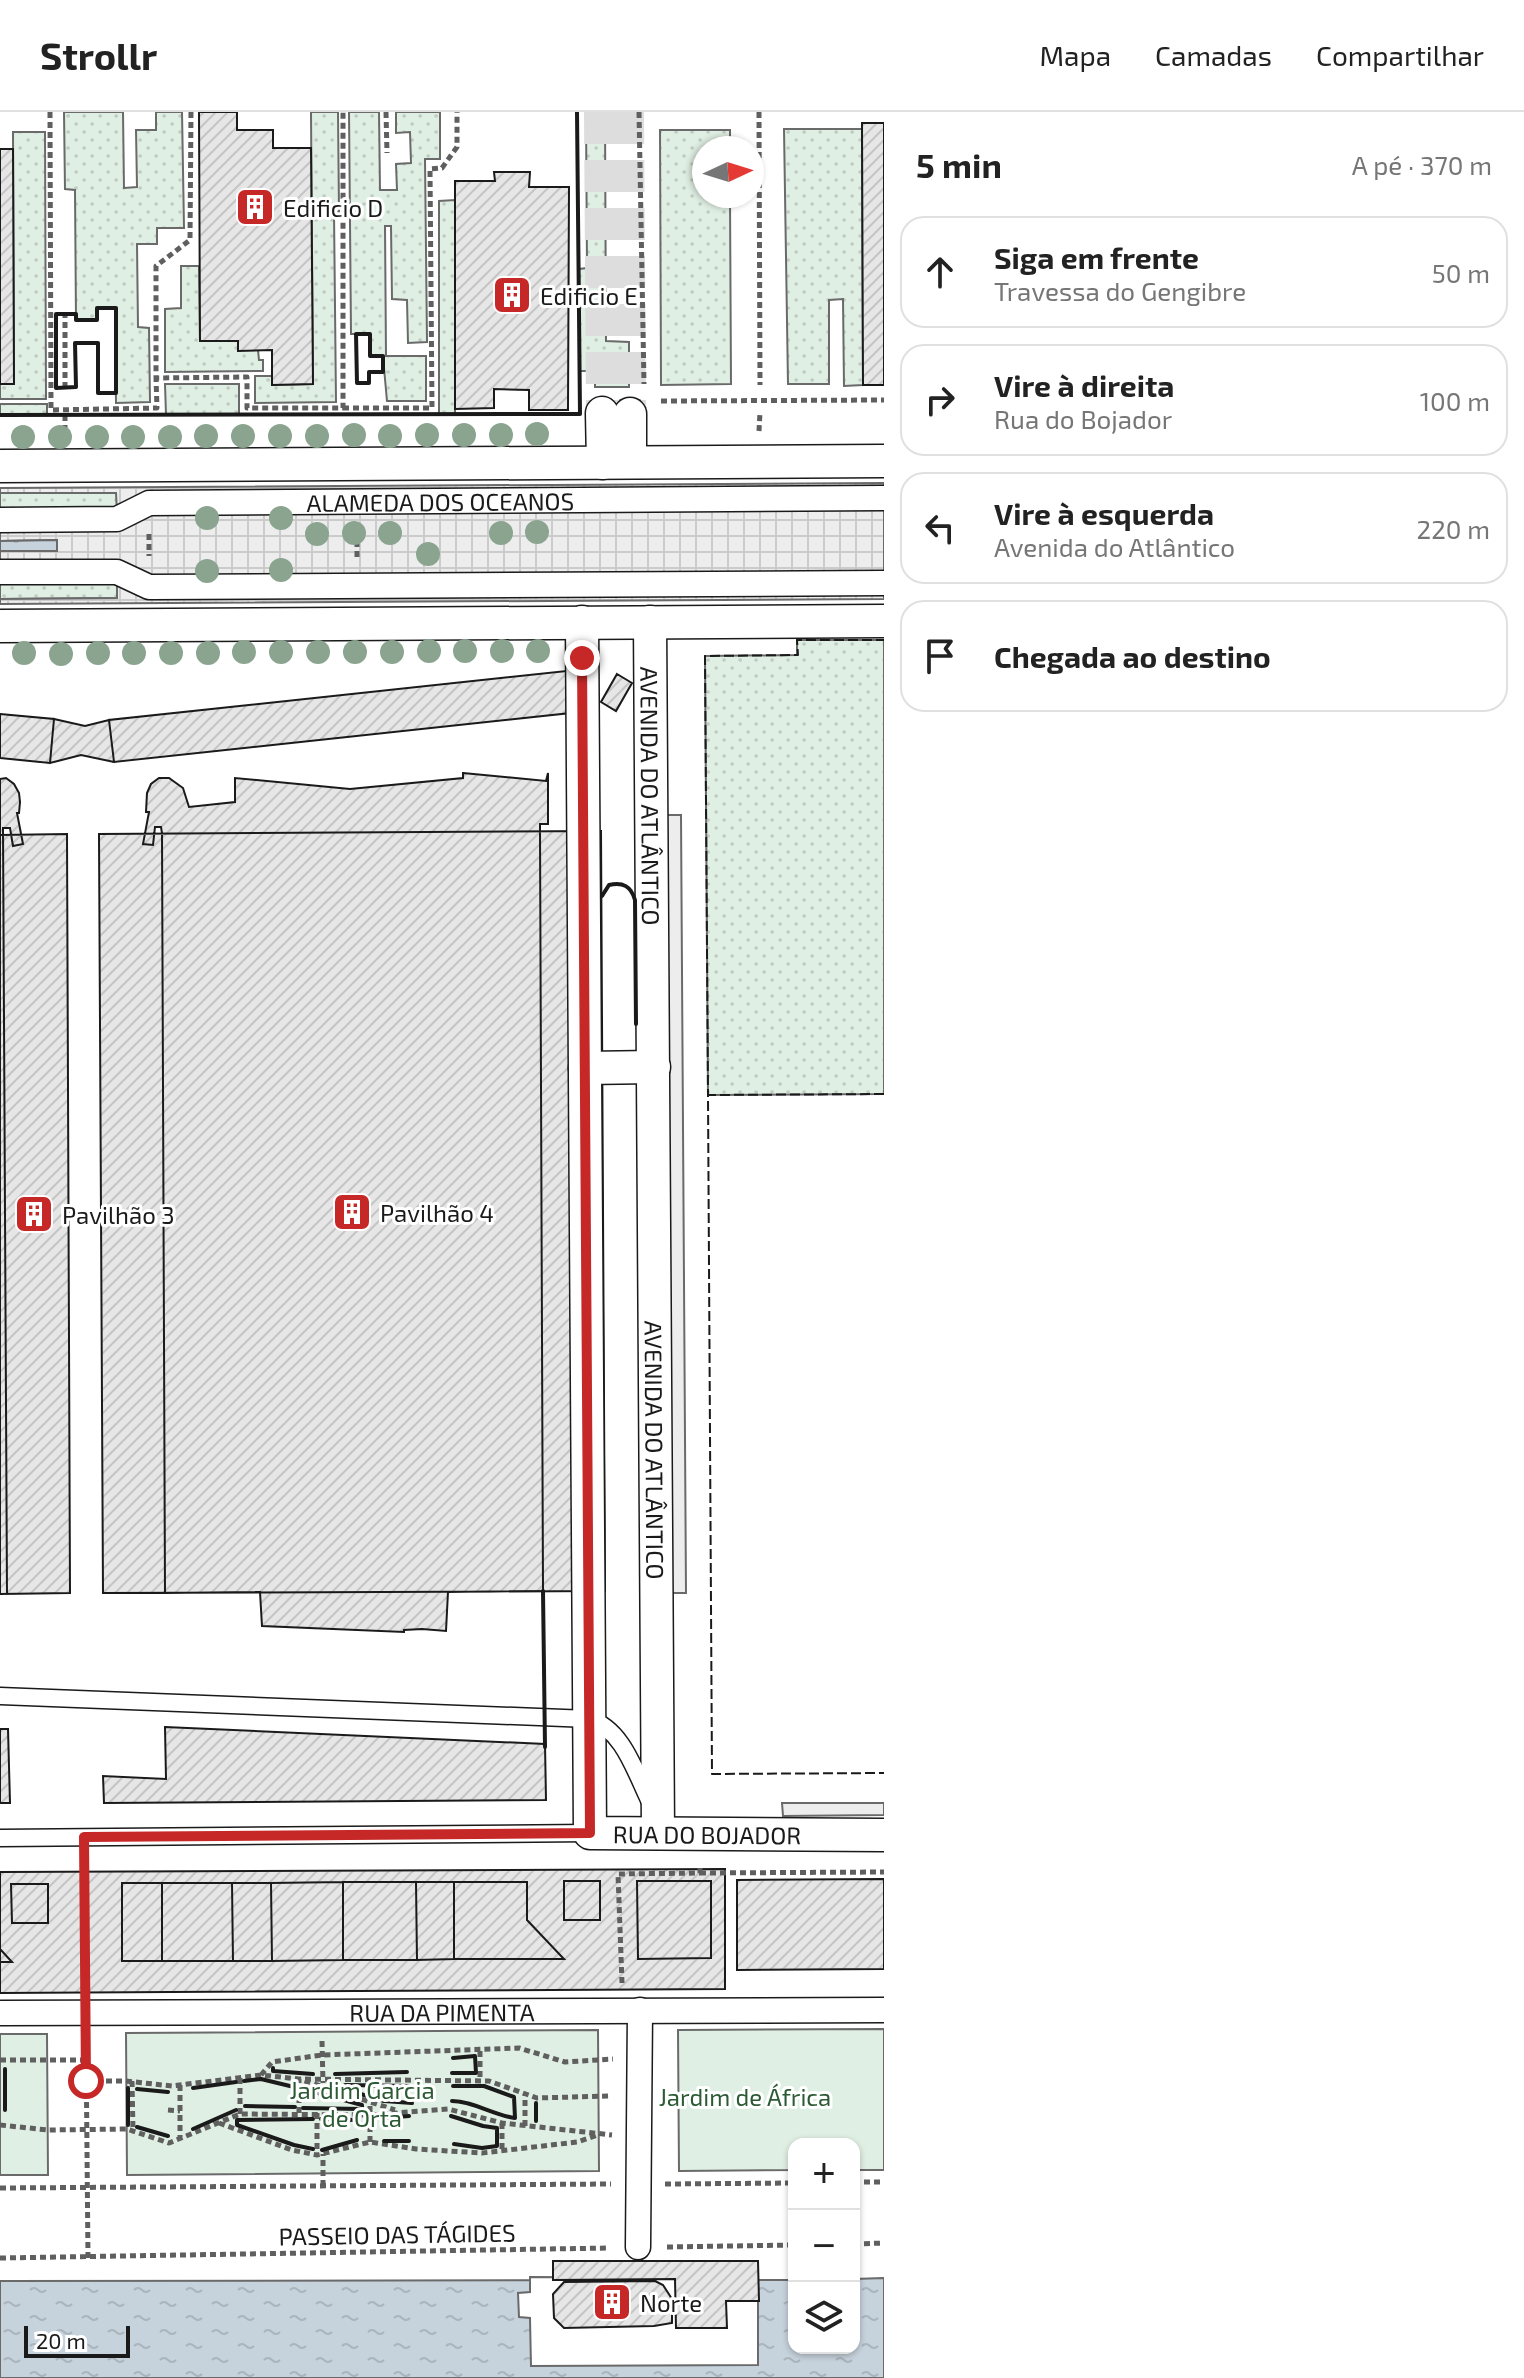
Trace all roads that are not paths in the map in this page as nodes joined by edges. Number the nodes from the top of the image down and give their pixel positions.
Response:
1 (625, 404) tunnel mouth
2 (884, 461) edge
3 (616, 462) junction
4 (0, 466) edge
5 (884, 498) edge
6 (0, 520) edge
7 (0, 572) edge
8 (884, 583) edge
9 (884, 621) edge
10 (582, 622) junction
11 (650, 622) junction
12 (0, 626) edge
13 (654, 1067) junction
14 (585, 1068) junction
15 (0, 1696) edge
16 (589, 1719) junction
17 (658, 1826) junction
18 (590, 1833) junction
19 (884, 1835) edge
20 (0, 1838) edge
21 (631, 2010) junction
22 (884, 2010) edge
23 (0, 2013) edge
24 (638, 2247) road end

1 - 3 street
2 - 3 street, ALAMEDA DOS OCEANOS
3 - 4 street, ALAMEDA DOS OCEANOS
5 - 6 street, ALAMEDA DOS OCEANOS
7 - 8 street
9 - 11 street
10 - 11 street
10 - 12 street
10 - 14 street
11 - 13 street, AVENIDA DO ATLÂNTICO
13 - 14 street
13 - 17 street, AVENIDA DO ATLÂNTICO
14 - 16 street
15 - 16 lane
16 - 17 lane
16 - 18 street
17 - 18 street, RUA DO BOJADOR
17 - 19 street, RUA DO BOJADOR
18 - 20 lane, RUA DO BOJADOR
21 - 22 street, RUA DA PIMENTA
21 - 23 street, RUA DA PIMENTA
21 - 24 street

